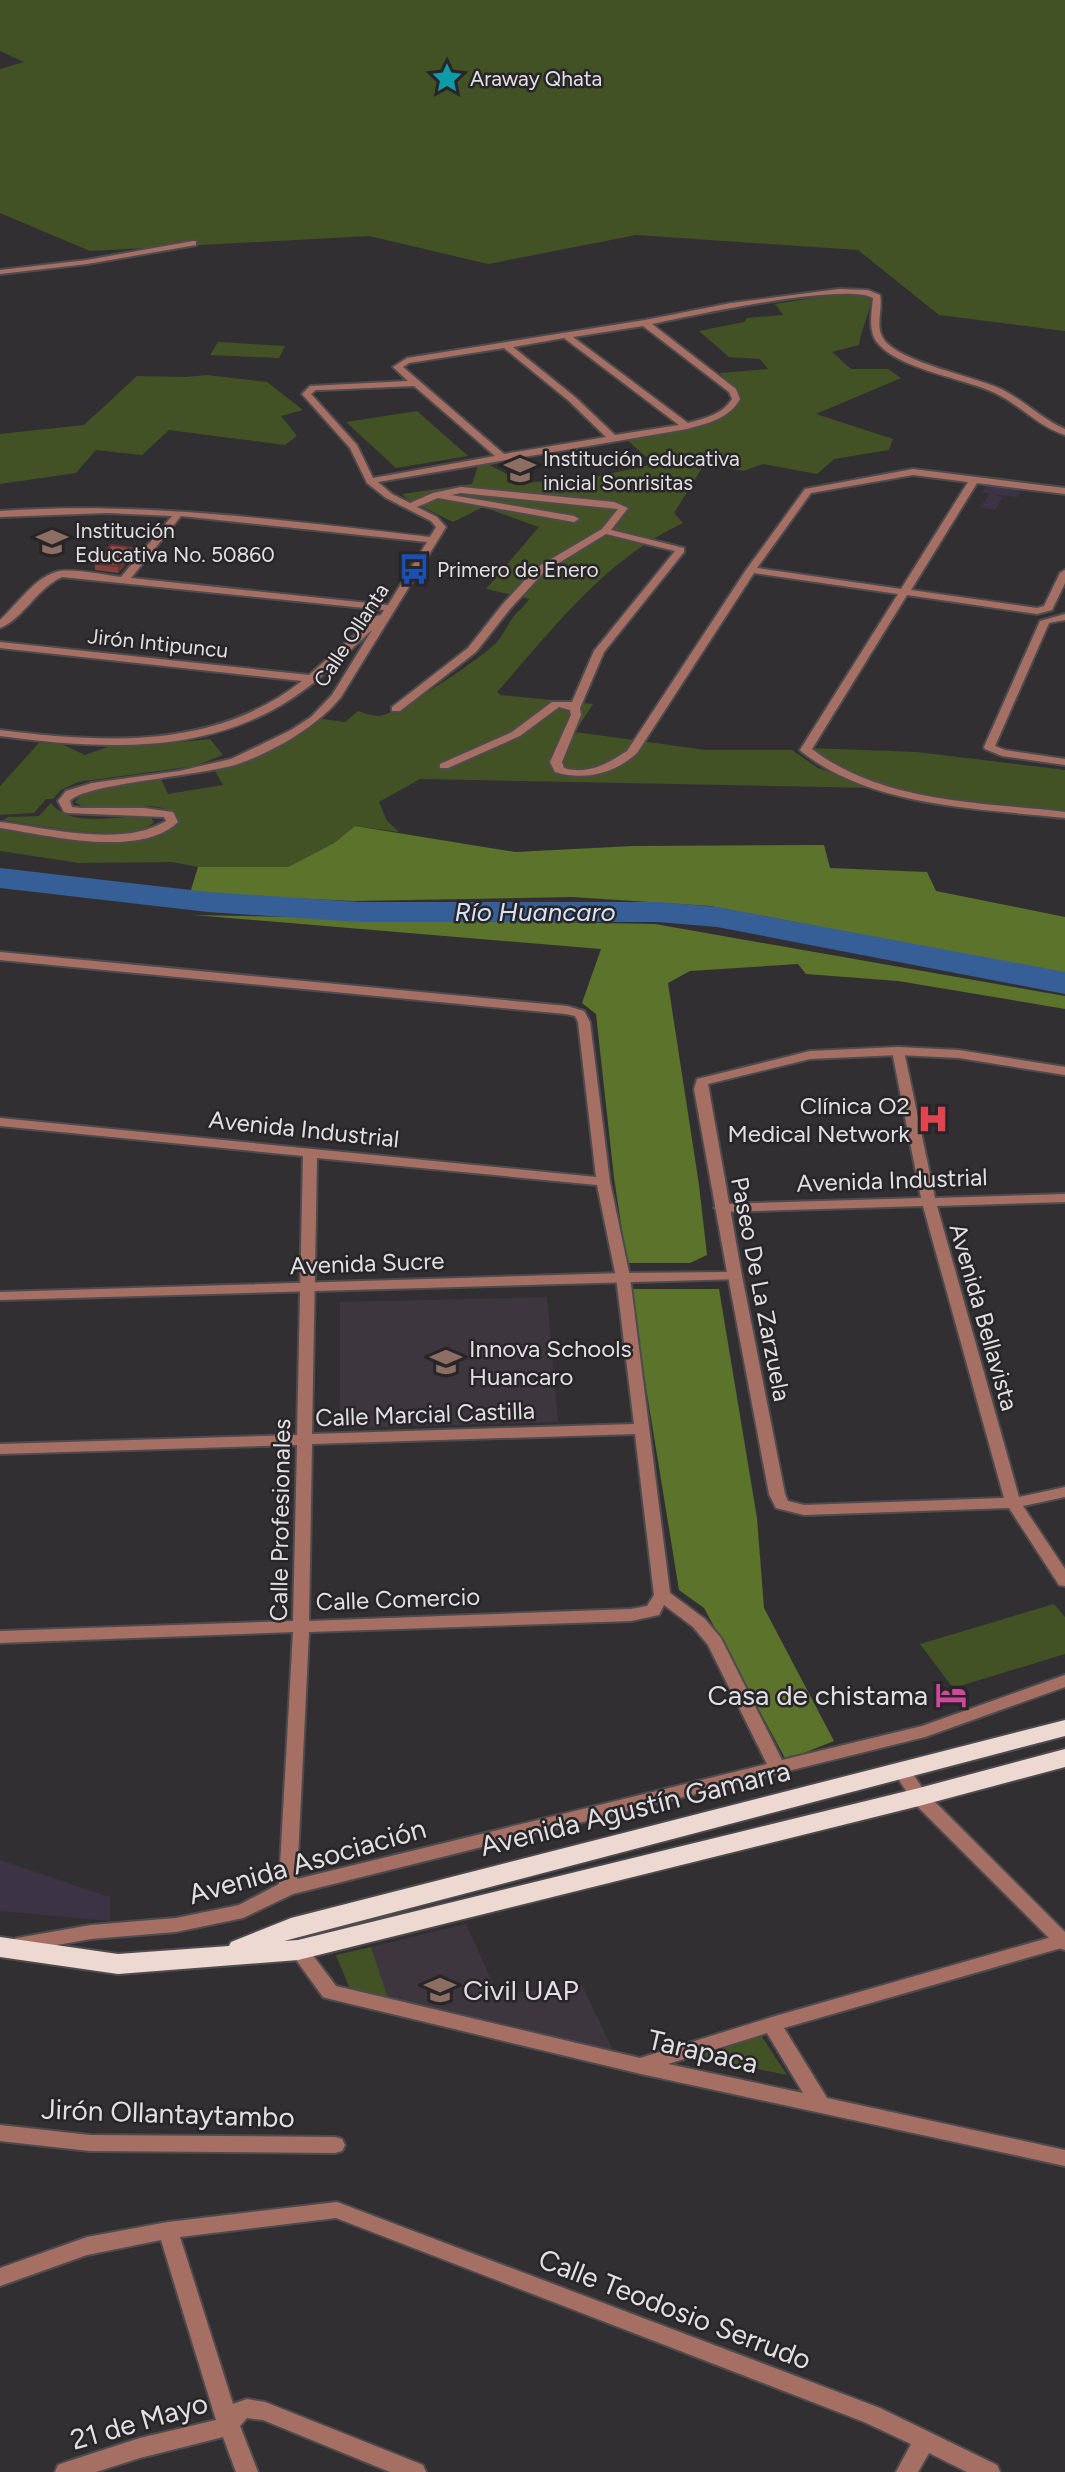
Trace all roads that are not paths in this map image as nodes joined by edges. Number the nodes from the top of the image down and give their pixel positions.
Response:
1 (193, 243) dead end
2 (0, 272) edge
3 (645, 323) junction
4 (565, 335) junction
5 (506, 345) junction
6 (416, 383) junction
7 (687, 426) junction
8 (1065, 432) edge
9 (613, 438) junction
10 (502, 457) junction
11 (975, 478) junction
12 (370, 481) junction
13 (1065, 491) edge
14 (436, 495) junction
15 (411, 506) junction
16 (0, 514) edge
17 (178, 514) junction
18 (574, 519) dead end
19 (605, 531) junction
20 (433, 540) junction
21 (751, 570) junction
22 (1065, 573) edge
23 (124, 580) junction
24 (904, 591) junction
25 (392, 608) junction
26 (1065, 617) edge
27 (0, 625) edge
28 (0, 645) edge
29 (312, 679) junction
30 (575, 708) junction
31 (396, 709) dead end
32 (0, 733) edge
33 (1065, 762) edge
34 (444, 766) dead end
35 (1065, 815) edge
36 (0, 825) edge
37 (0, 956) edge
38 (898, 1051) junction
39 (1065, 1071) edge
40 (0, 1122) edge
41 (310, 1152) junction
42 (603, 1182) junction
43 (1065, 1198) edge
44 (929, 1202) junction
45 (720, 1208) junction
46 (735, 1276) junction
47 (623, 1277) junction
48 (306, 1288) junction
49 (0, 1296) edge
50 (642, 1429) junction
51 (304, 1440) junction
52 (0, 1449) edge
53 (1065, 1492) edge
54 (1013, 1503) junction
55 (1065, 1581) edge
56 (662, 1595) junction
57 (301, 1627) junction
58 (0, 1637) edge
59 (1065, 1681) edge
60 (1065, 1728) edge
61 (1065, 1758) edge
62 (778, 1769) junction
63 (903, 1772) junction
64 (919, 1797) junction
65 (288, 1888) junction
66 (1063, 1942) edge
67 (2, 1947) edge
68 (298, 1950) junction
69 (223, 1956) junction
70 (772, 2024) junction
71 (641, 2066) junction
72 (821, 2106) junction
73 (0, 2133) edge
74 (335, 2145) dead end
75 (1065, 2158) edge
76 (168, 2230) junction
77 (0, 2277) edge
78 (229, 2427) junction
79 (925, 2439) junction
80 (66, 2472) edge
81 (247, 2472) edge
82 (415, 2472) edge
83 (907, 2472) edge
84 (989, 2472) edge

1 - 2 street
3 - 4 street
3 - 7 street
3 - 8 street
4 - 5 street
4 - 7 street
5 - 6 street
5 - 9 street
6 - 10 street
6 - 12 street
7 - 9 street
9 - 10 street
10 - 12 street
11 - 13 street
11 - 21 street
11 - 24 street
12 - 15 street
14 - 15 street
14 - 18 street
14 - 19 street
15 - 20 street
16 - 17 street
17 - 20 street
17 - 23 street
19 - 30 street
19 - 31 street
20 - 25 street, Calle Ollanta
21 - 24 street
21 - 30 street
22 - 24 street
23 - 25 street
23 - 27 street
24 - 35 street
25 - 29 street
25 - 36 street, Calle Ollanta
26 - 33 street
28 - 29 street, Jirón Intipuncu
29 - 32 street
30 - 34 street
37 - 42 street
38 - 39 street
38 - 44 street, Avenida Bellavista
38 - 45 street, Paseo De La Zarzuela
40 - 41 street, Avenida Industrial
41 - 42 street, Avenida Industrial
41 - 48 street, Calle Profesionales
42 - 47 street
43 - 44 street, Avenida Industrial
44 - 45 street, Avenida Industrial
44 - 54 street, Avenida Bellavista
45 - 46 street, Paseo De La Zarzuela
46 - 47 street, Avenida Sucre
46 - 54 street, Paseo De La Zarzuela
47 - 48 street, Avenida Sucre
47 - 50 street
48 - 49 street, Avenida Sucre
48 - 51 street, Calle Profesionales
50 - 51 street, Calle Marcial Castilla
50 - 56 street
51 - 52 street, Calle Marcial Castilla
51 - 57 street, Calle Profesionales
53 - 54 street
54 - 55 street, Avenida Bellavista
56 - 57 street, Calle Comercio
56 - 62 street
57 - 58 street, Calle Comercio
57 - 65 street, Calle Profesionales
59 - 62 street, Avenida Asociación
60 - 63 highway, Avenida Agustín Gamarra
61 - 64 highway, Avenida Agustín Gamarra
62 - 65 street, Avenida Asociación
63 - 64 street
63 - 69 highway, Avenida Agustín Gamarra
64 - 66 street
64 - 68 highway, Avenida Agustín Gamarra
65 - 67 street, Avenida Asociación
66 - 70 street
67 - 69 highway, Avenida Agustín Gamarra
68 - 69 highway, Avenida Agustín Gamarra
68 - 71 street, Tarapaca
70 - 71 street
70 - 72 street
71 - 72 street, Tarapaca
72 - 75 street, Tarapaca
73 - 74 street, Jirón Ollantaytambo
76 - 77 street
76 - 78 street
76 - 79 street, Calle Teodosio Serrudo
78 - 80 street, 21 de Mayo
78 - 81 street
78 - 82 street
79 - 83 street
79 - 84 street, Calle Teodosio Serrudo

